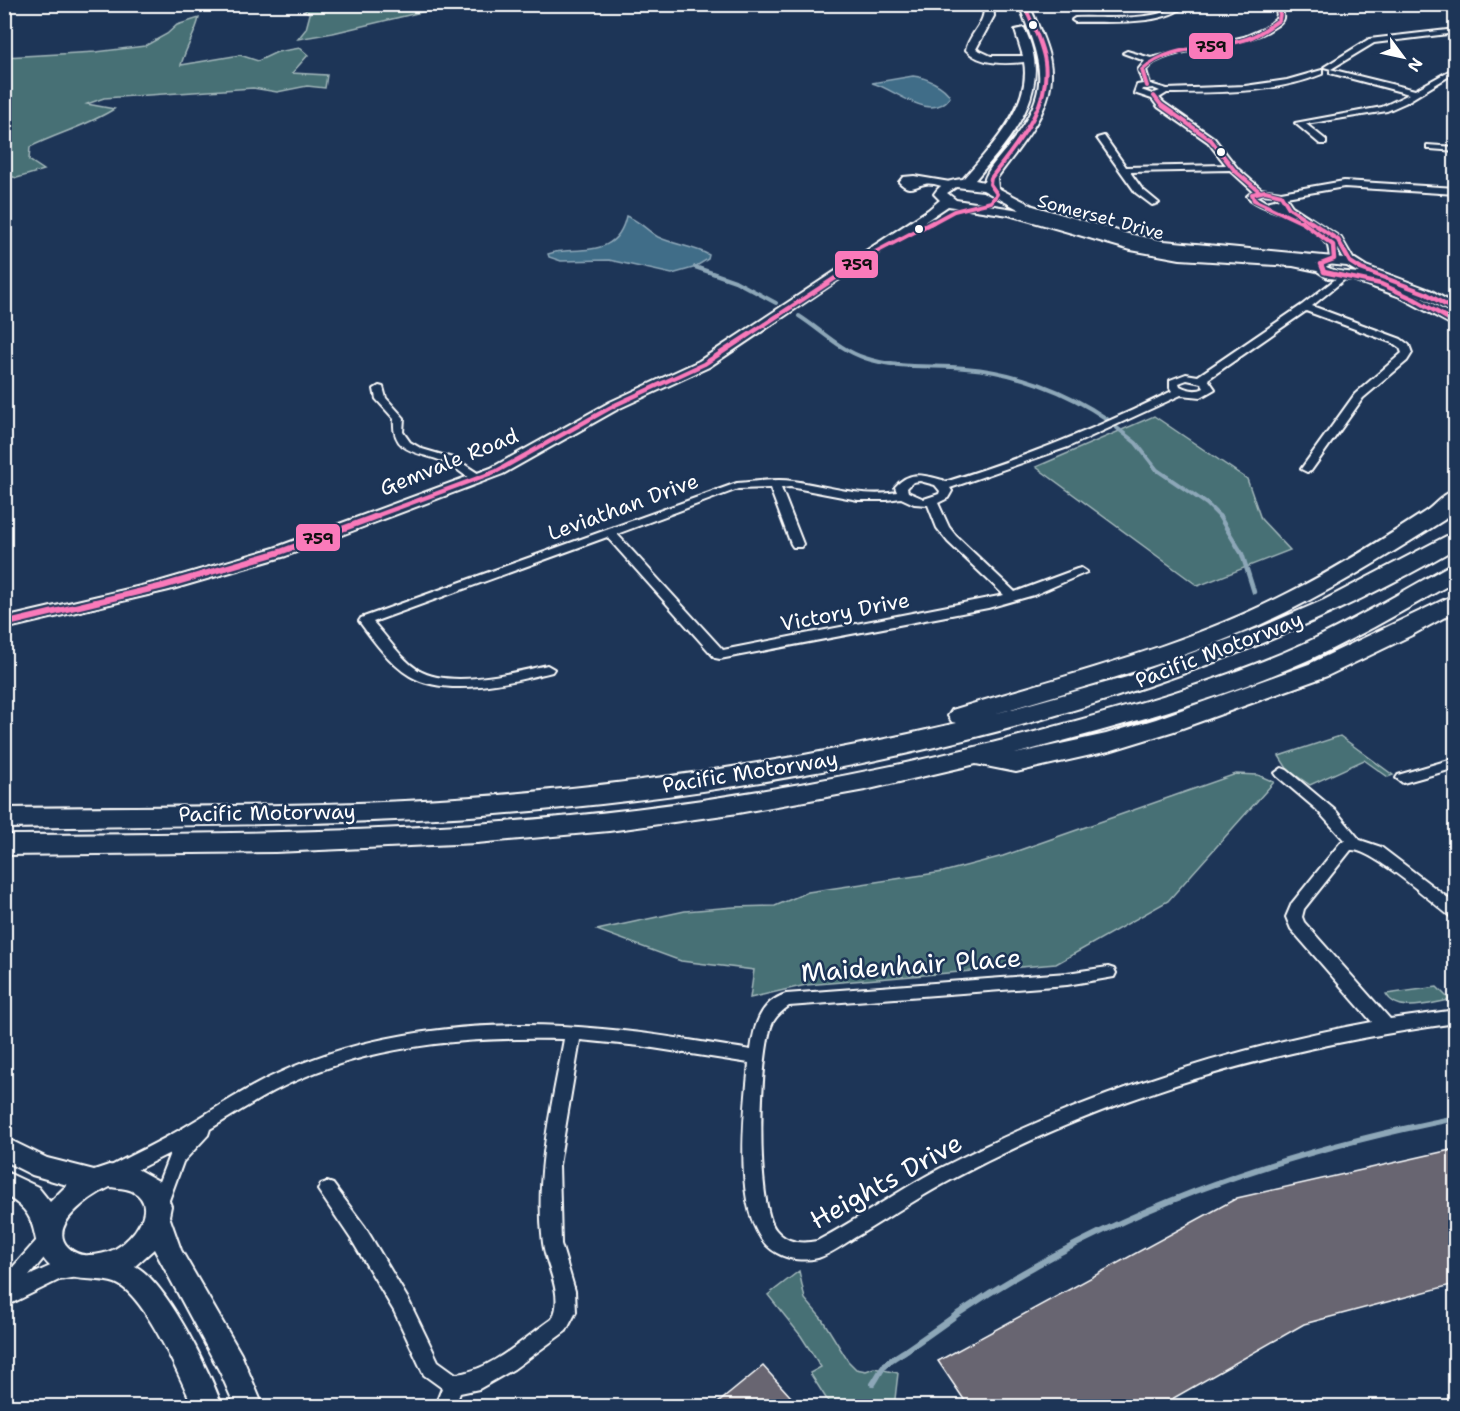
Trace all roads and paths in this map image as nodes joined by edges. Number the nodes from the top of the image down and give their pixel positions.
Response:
1 (988, 4) edge
2 (1024, 4) edge
3 (1183, 4) edge
4 (1276, 4) edge
5 (1075, 20) dead end
6 (1018, 24) dead end
7 (1455, 31) edge
8 (1126, 53) dead end
9 (1028, 55) junction
10 (999, 58) junction
11 (1044, 59) junction
12 (1151, 60) junction
13 (1330, 69) junction
14 (1455, 69) edge
15 (1031, 72) junction
16 (1147, 86) junction
17 (1165, 91) junction
18 (1416, 93) junction
19 (1154, 96) junction
20 (1101, 138) dead end
21 (1323, 142) dead end
22 (1430, 147) dead end
23 (1455, 149) edge
24 (1232, 167) junction
25 (1124, 170) junction
26 (899, 183) dead end
27 (916, 183) junction
28 (966, 183) junction
29 (1259, 191) junction
30 (1455, 191) edge
31 (995, 192) junction
32 (946, 193) junction
33 (1282, 198) junction
34 (1155, 203) dead end
35 (1269, 204) junction
36 (974, 206) junction
37 (872, 254) junction
38 (1328, 263) junction
39 (1352, 271) junction
40 (1305, 307) junction
41 (1455, 310) edge
42 (1455, 323) edge
43 (1201, 379) junction
44 (380, 389) dead end
45 (1180, 391) junction
46 (1307, 469) dead end
47 (478, 478) junction
48 (774, 483) junction
49 (944, 486) junction
50 (903, 494) junction
51 (1455, 496) edge
52 (932, 502) junction
53 (610, 533) junction
54 (1455, 538) edge
55 (797, 544) dead end
56 (1455, 571) edge
57 (1081, 572) dead end
58 (1013, 597) junction
59 (1455, 601) edge
60 (4, 624) edge
61 (547, 669) dead end
62 (862, 754) junction
63 (976, 756) junction
64 (1453, 767) edge
65 (1282, 773) dead end
66 (1403, 778) dead end
67 (4, 818) edge
68 (1355, 844) junction
69 (4, 845) edge
70 (1455, 913) edge
71 (1108, 973) dead end
72 (1455, 1016) edge
73 (1385, 1025) junction
74 (573, 1033) junction
75 (758, 1058) junction
76 (221, 1112) junction
77 (4, 1148) edge
78 (101, 1179) junction
79 (4, 1182) edge
80 (327, 1190) dead end
81 (158, 1212) junction
82 (49, 1236) junction
83 (94, 1267) junction
84 (4, 1292) edge
85 (4, 1298) edge
86 (453, 1384) junction
87 (208, 1407) edge
88 (249, 1407) edge
89 (445, 1407) edge

1 - 10 main road
2 - 11 main road
3 - 5 street
4 - 12 street
6 - 9 main road
7 - 13 street
8 - 12 street
9 - 10 main road
9 - 11 main road
9 - 15 main road
10 - 15 main road
11 - 31 main road
12 - 16 street
13 - 17 street
13 - 18 street
14 - 18 street
15 - 28 main road
16 - 17 street
16 - 19 street
17 - 19 street
18 - 21 street
19 - 24 street
20 - 25 street
22 - 23 street
24 - 25 street
24 - 29 street
25 - 34 street
26 - 27 street
27 - 32 street
27 - 32 street
28 - 31 main road, Somerset Drive
28 - 32 main road, Somerset Drive
29 - 33 street
29 - 35 street
30 - 33 street
31 - 36 main road
31 - 38 main road, Somerset Drive
32 - 36 main road, Somerset Drive
32 - 37 main road, Gemvale Road
33 - 35 street
33 - 39 street
35 - 38 street
36 - 37 main road, Gemvale Road
36 - 38 main road, Somerset Drive
37 - 47 main road, Gemvale Road
38 - 39 main road, Somerset Drive
39 - 40 street
39 - 41 main road, Somerset Drive
39 - 42 main road, Somerset Drive
40 - 43 street
40 - 46 street
43 - 45 street
43 - 45 street
44 - 47 street
45 - 49 street
47 - 60 main road, Gemvale Road
48 - 50 street, Leviathan Drive
48 - 53 street, Leviathan Drive
48 - 55 street
49 - 50 street
49 - 52 street
50 - 52 street, Leviathan Drive
51 - 62 highway
52 - 58 street
53 - 58 street, Victory Drive
53 - 61 street, Leviathan Drive
54 - 62 highway, Pacific Motorway
56 - 63 highway, Pacific Motorway
57 - 58 street
59 - 63 highway
62 - 67 highway, Pacific Motorway
63 - 69 highway, Pacific Motorway
64 - 66 street
65 - 68 street
68 - 70 street
68 - 73 street
71 - 75 street, Maidenhair Place
72 - 73 street, Heights Drive
73 - 75 street, Heights Drive
74 - 75 street
74 - 76 street
74 - 86 street
76 - 78 street
76 - 81 street
77 - 78 main road
78 - 81 main road
78 - 82 main road
79 - 82 main road
80 - 86 street
81 - 83 main road
81 - 88 main road
82 - 83 main road
82 - 84 street
83 - 85 street
83 - 87 main road
86 - 89 street

